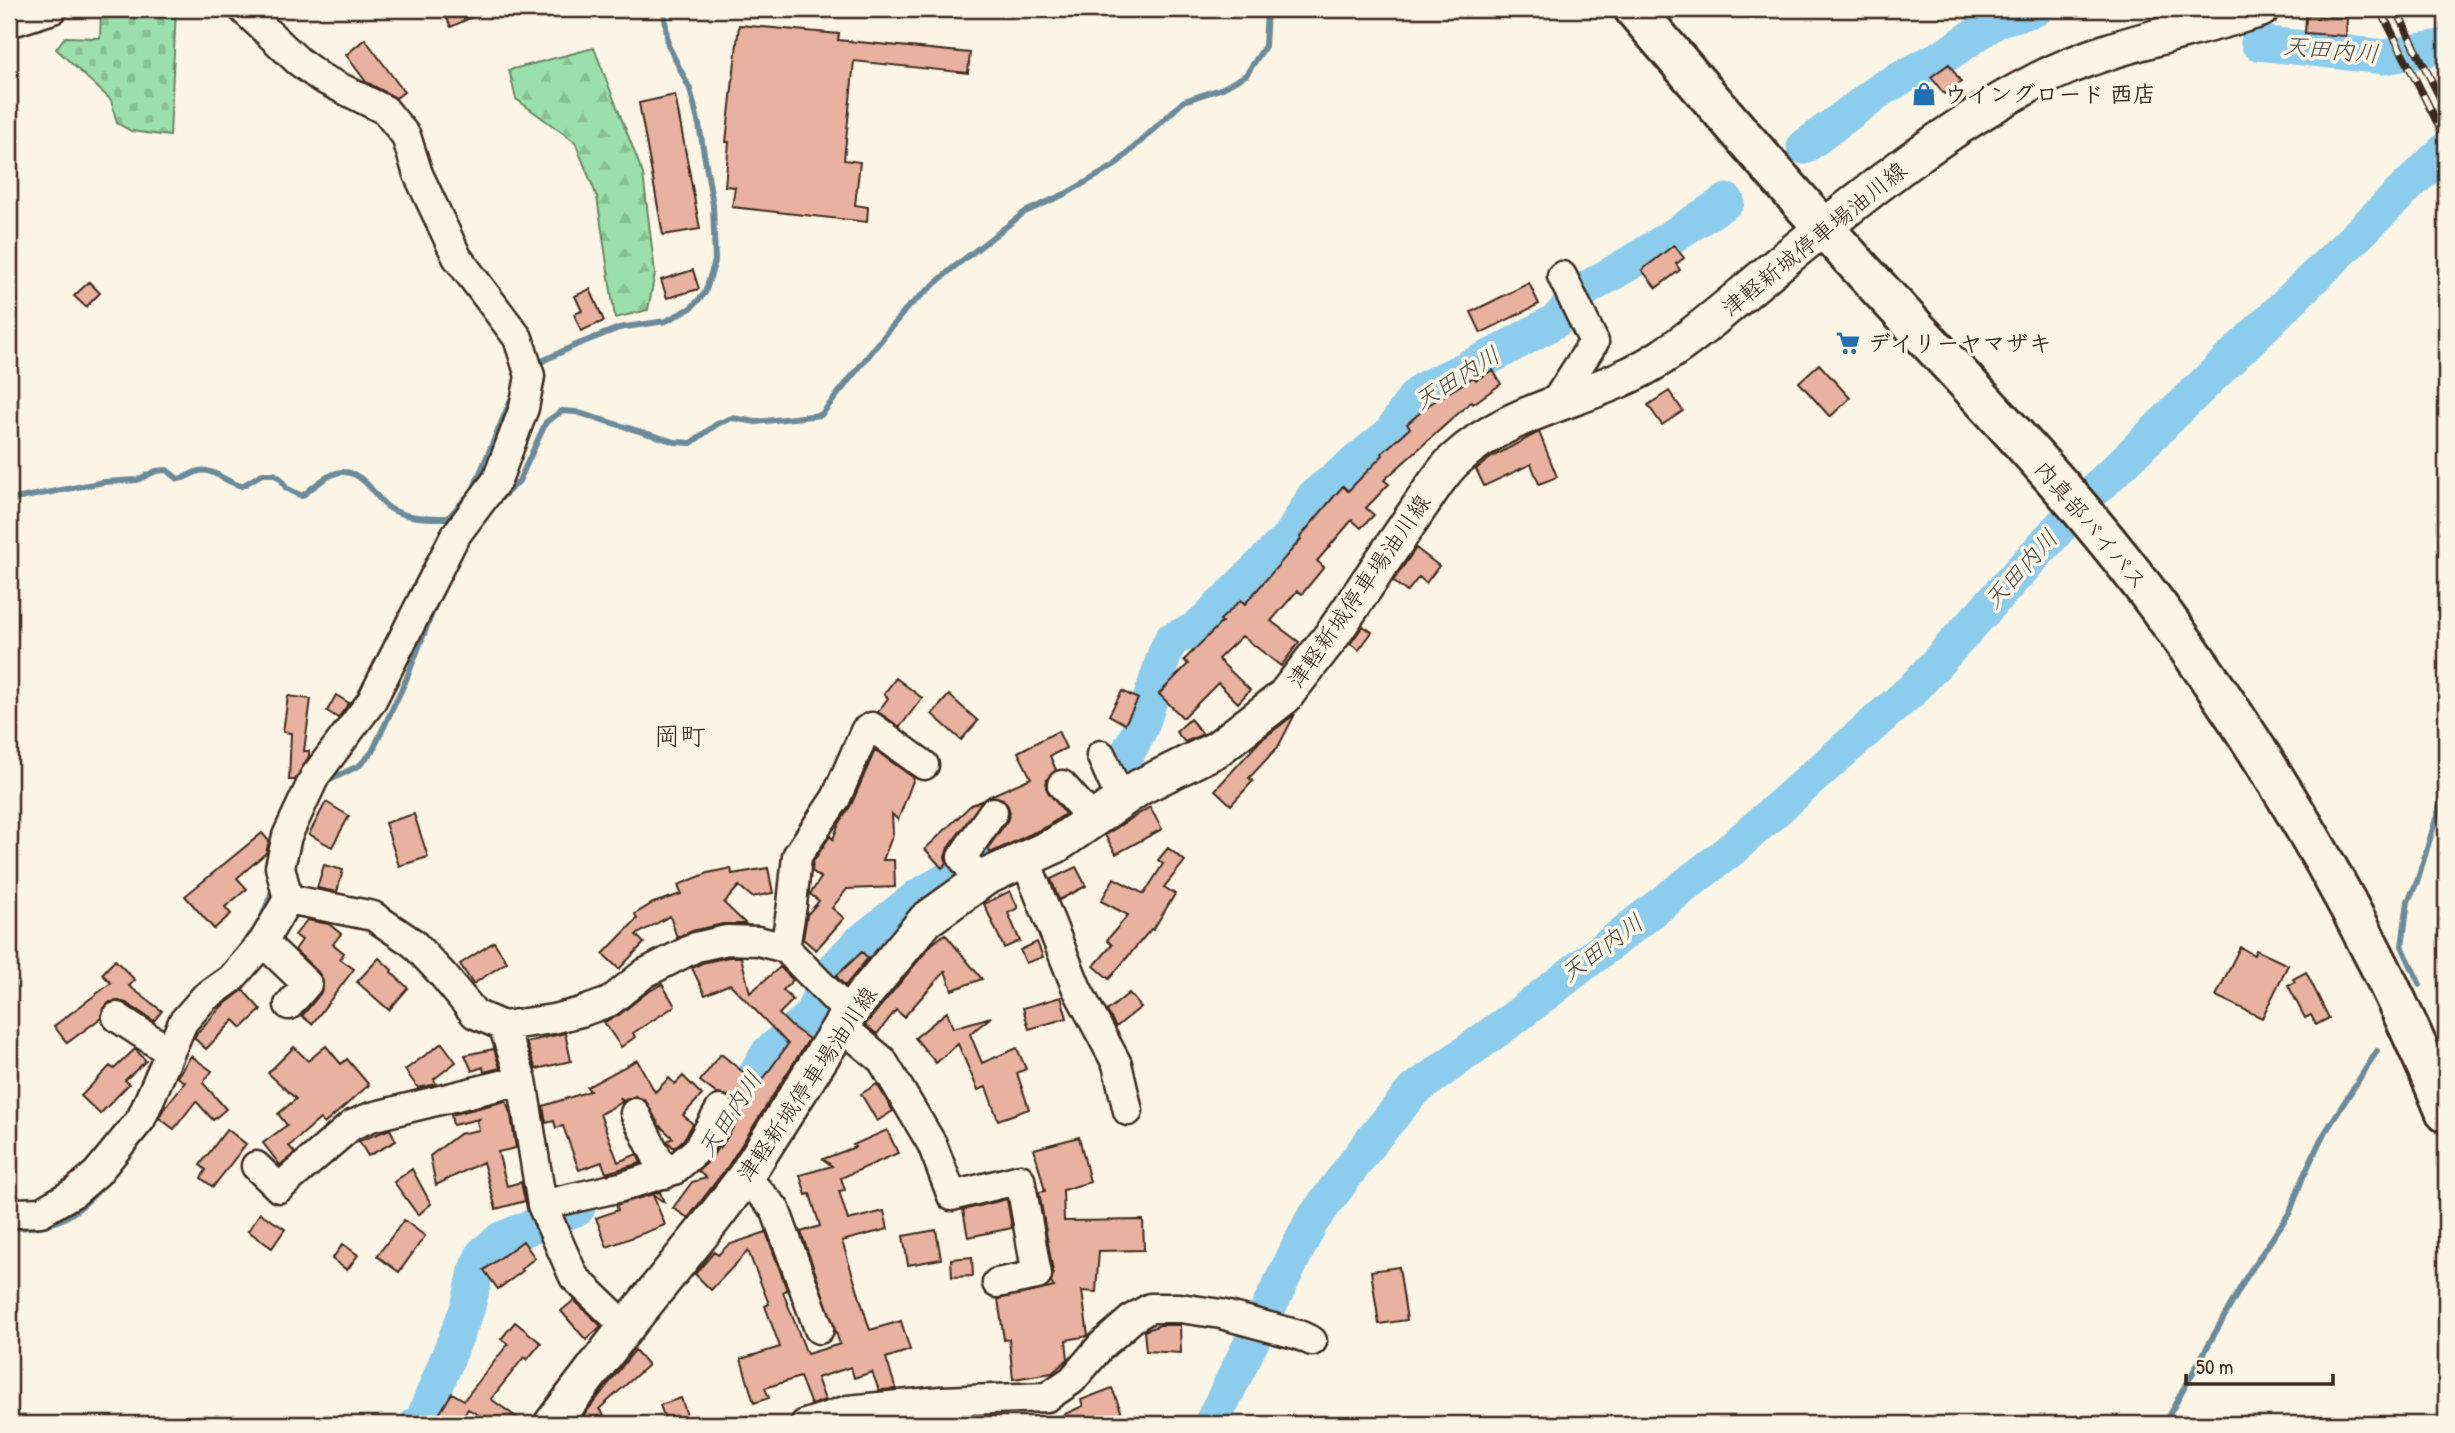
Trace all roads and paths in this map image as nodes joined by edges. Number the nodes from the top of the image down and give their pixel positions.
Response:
1 (53, 9) edge
2 (243, 9) edge
3 (1634, 9) edge
4 (2261, 9) edge
5 (9, 23) edge
6 (1824, 227) junction
7 (1570, 292) dead end
8 (1554, 404) junction
9 (1101, 755) dead end
10 (923, 765) dead end
11 (1062, 785) dead end
12 (1121, 800) junction
13 (993, 812) dead end
14 (1093, 820) junction
15 (1025, 859) junction
16 (972, 870) junction
17 (288, 899) junction
18 (264, 942) junction
19 (785, 948) junction
20 (833, 1002) junction
21 (289, 1005) dead end
22 (117, 1017) dead end
23 (503, 1026) junction
24 (170, 1052) junction
25 (522, 1080) junction
26 (720, 1110) dead end
27 (1128, 1111) dead end
28 (2446, 1113) edge
29 (635, 1114) dead end
30 (256, 1166) dead end
31 (665, 1174) junction
32 (745, 1177) junction
33 (9, 1210) edge
34 (546, 1216) junction
35 (997, 1283) dead end
36 (626, 1327) junction
37 (819, 1329) dead end
38 (1299, 1337) dead end
39 (556, 1423) edge
40 (805, 1424) edge

1 - 5 street
2 - 17 street
3 - 6 highway, 内真部バイパス
4 - 6 main road, 津軽新城停車場油川線
6 - 8 main road, 津軽新城停車場油川線
6 - 28 highway, 内真部バイパス
7 - 8 street
8 - 12 main road, 津軽新城停車場油川線
9 - 12 street
10 - 19 street
11 - 14 street
12 - 14 main road, 津軽新城停車場油川線
13 - 16 street
14 - 15 main road, 津軽新城停車場油川線
15 - 16 main road, 津軽新城停車場油川線
15 - 27 street
16 - 20 main road, 津軽新城停車場油川線
17 - 18 street
17 - 23 street
18 - 21 street
18 - 24 street
19 - 20 street
19 - 23 street
20 - 32 main road, 津軽新城停車場油川線
20 - 35 street
22 - 24 street
23 - 25 street
24 - 33 street
25 - 30 street
25 - 34 street
26 - 31 street
29 - 31 street
31 - 34 street
32 - 36 main road, 津軽新城停車場油川線
32 - 37 street
34 - 36 street
36 - 39 main road, 津軽新城停車場油川線
38 - 40 street

